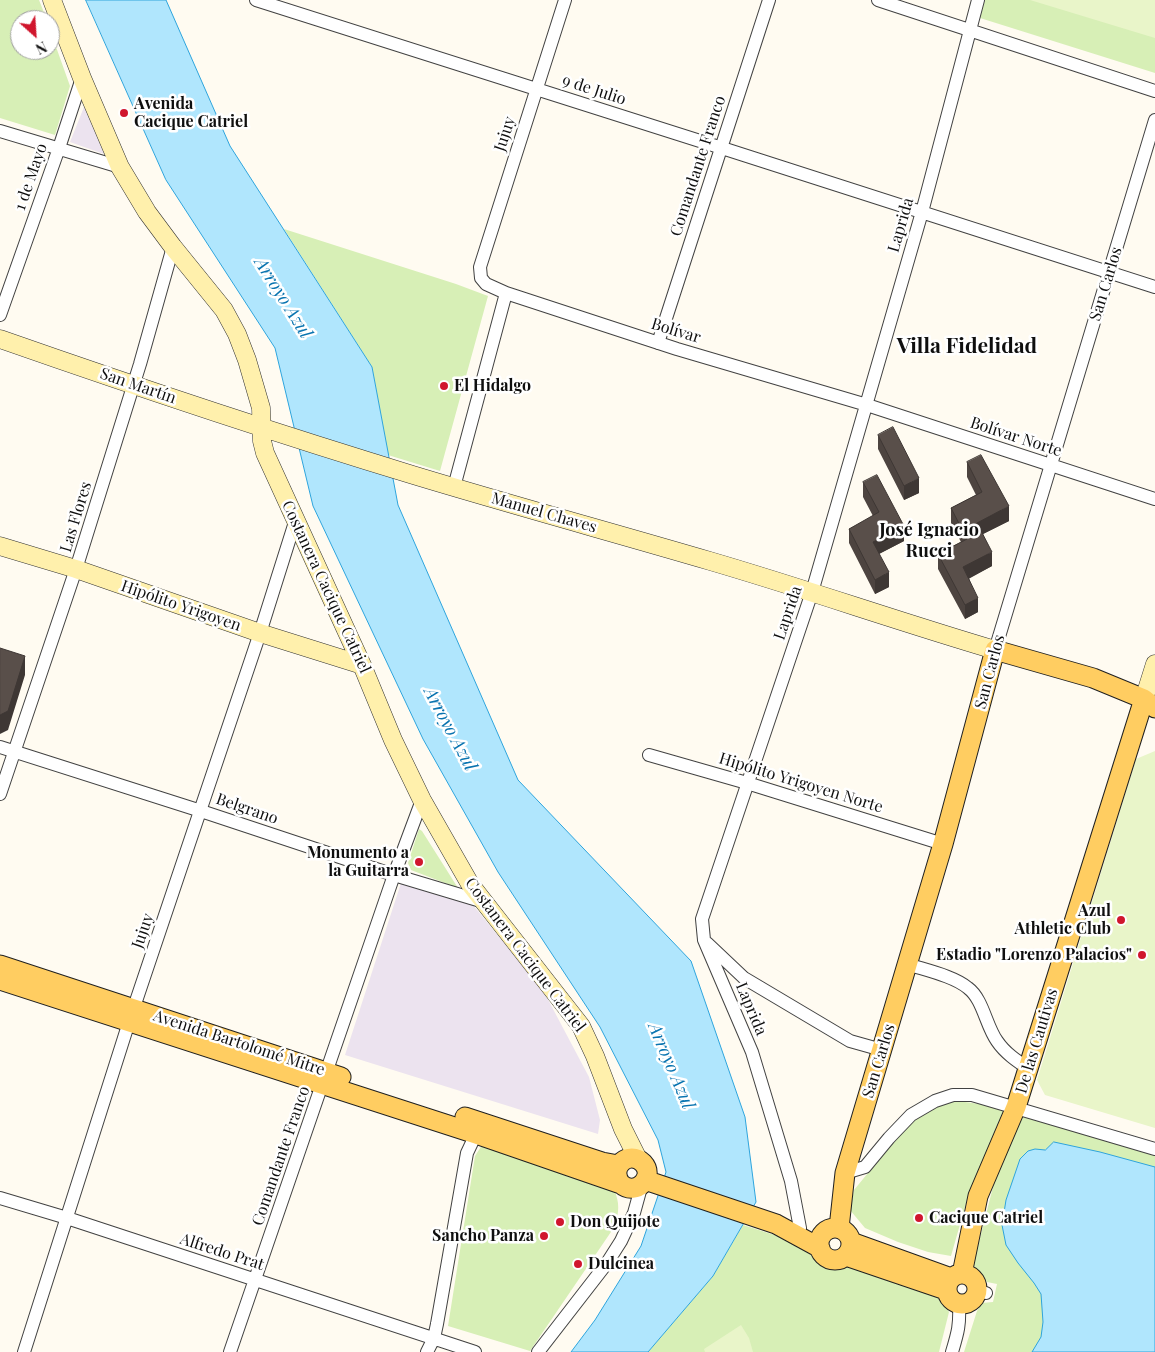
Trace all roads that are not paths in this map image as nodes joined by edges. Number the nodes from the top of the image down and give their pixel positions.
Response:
1 (52, 0) edge
2 (256, 0) edge
3 (565, 0) edge
4 (769, 0) edge
5 (878, 0) edge
6 (978, 0) edge
7 (970, 31) junction
8 (82, 78) junction
9 (536, 89) junction
10 (1155, 91) edge
11 (1155, 120) edge
12 (0, 131) edge
13 (59, 148) junction
14 (722, 148) junction
15 (120, 168) junction
16 (922, 212) junction
17 (172, 247) junction
18 (1109, 273) junction
19 (481, 278) joint
20 (1155, 287) edge
21 (506, 293) junction
22 (0, 315) edge
23 (0, 339) edge
24 (658, 342) junction
25 (134, 386) junction
26 (867, 404) junction
27 (269, 430) junction
28 (1051, 466) junction
29 (454, 487) junction
30 (1155, 499) edge
31 (295, 522) junction
32 (0, 546) edge
33 (76, 570) junction
34 (812, 592) junction
35 (260, 633) junction
36 (996, 650) junction
37 (362, 664) junction
38 (1155, 664) edge
39 (1150, 704) edge
40 (0, 747) edge
41 (15, 752) junction
42 (648, 755) dead end
43 (747, 783) junction
44 (0, 794) edge
45 (422, 800) junction
46 (201, 810) junction
47 (943, 844) junction
48 (394, 876) junction
49 (484, 902) junction
50 (704, 940) junction
51 (907, 964) junction
52 (0, 965) edge
53 (0, 980) edge
54 (131, 1015) junction
55 (882, 1050) junction
56 (1029, 1069) junction
57 (325, 1078) junction
58 (1016, 1107) junction
59 (477, 1128) junction
60 (1155, 1149) edge
61 (638, 1159) junction
62 (845, 1173) junction
63 (620, 1178) junction
64 (648, 1183) junction
65 (0, 1198) edge
66 (67, 1218) junction
67 (776, 1224) junction
68 (800, 1228) junction
69 (621, 1241) junction
70 (837, 1241) junction
71 (255, 1280) junction
72 (953, 1281) junction
73 (958, 1304) junction
74 (434, 1338) junction
75 (24, 1352) edge
76 (230, 1352) edge
77 (427, 1352) edge
78 (475, 1352) edge
79 (538, 1352) edge
80 (952, 1352) edge

1 - 8 street, Costanera Cacique Catriel
2 - 9 street, 9 de Julio
3 - 9 street, Jujuy
4 - 14 street, Comandante Franco
5 - 7 street
6 - 7 street, Laprida
7 - 10 street
7 - 16 street, Laprida
8 - 13 street, 1 de Mayo
8 - 15 street, Costanera Cacique Catriel
9 - 14 street, 9 de Julio
9 - 19 street, Jujuy
11 - 18 street, San Carlos
12 - 13 street
13 - 15 street
13 - 22 street, 1 de Mayo
14 - 16 street, 9 de Julio
14 - 24 street, Comandante Franco
15 - 17 street, Costanera Cacique Catriel
16 - 18 street, 9 de Julio
16 - 26 street, Laprida
17 - 25 street, Las Flores
17 - 27 street, Costanera Cacique Catriel
18 - 20 street, 9 de Julio
18 - 28 street, San Carlos
19 - 21 street, Bolívar
21 - 24 street, Bolívar
21 - 29 street
23 - 25 street, San Martín
24 - 26 street, Bolívar
25 - 27 street, San Martín
25 - 33 street, Las Flores
26 - 28 street, Bolívar Norte
26 - 34 street, Laprida
27 - 29 street, Manuel Chaves
27 - 31 street, Costanera Cacique Catriel
28 - 30 street, Bolívar Norte
28 - 36 street, San Carlos
29 - 34 street, Manuel Chaves
31 - 35 street, Jujuy
31 - 37 street, Costanera Cacique Catriel
32 - 33 street, Hipólito Yrigoyen
33 - 35 street, Hipólito Yrigoyen
33 - 41 street, Las Flores
34 - 36 street, Manuel Chaves
34 - 43 street, Laprida
35 - 37 street, Hipólito Yrigoyen
35 - 46 street, Jujuy
36 - 39 main road
36 - 47 main road, San Carlos
37 - 45 street, Costanera Cacique Catriel
38 - 39 street, De las Cautivas
39 - 56 main road, De las Cautivas
40 - 41 street, Belgrano
41 - 44 street, Las Flores
41 - 46 street, Belgrano
42 - 43 street, Hipólito Yrigoyen Norte
43 - 47 street, Hipólito Yrigoyen Norte
43 - 50 street, Laprida
45 - 48 street, Comandante Franco
45 - 49 street, Costanera Cacique Catriel
46 - 48 street, Belgrano
46 - 54 street, Jujuy
47 - 51 main road, San Carlos
48 - 49 street, Belgrano
48 - 57 street, Comandante Franco
49 - 61 street, Costanera Cacique Catriel
50 - 55 street
50 - 68 street, Laprida
51 - 55 main road, San Carlos
51 - 56 street
52 - 54 main road, Avenida Bartolomé Mitre
53 - 54 main road, Avenida Bartolomé Mitre
54 - 57 main road, Avenida Bartolomé Mitre
54 - 66 street, Jujuy
55 - 62 main road, San Carlos
56 - 58 main road, De las Cautivas
57 - 59 main road, Avenida Bartolomé Mitre
57 - 71 street, Comandante Franco
58 - 60 street
58 - 62 street
58 - 72 main road, De las Cautivas
59 - 63 main road, Avenida Bartolomé Mitre
59 - 74 street
61 - 63 main road
61 - 64 main road
62 - 70 main road, San Carlos
63 - 64 main road
63 - 69 street
64 - 67 main road
64 - 69 street
65 - 66 street, Alfredo Prat
66 - 71 street, Alfredo Prat
66 - 75 street, Jujuy
67 - 68 main road
67 - 70 main road
68 - 70 main road
69 - 79 street
70 - 72 main road
71 - 74 street, Alfredo Prat
71 - 76 street, Comandante Franco
72 - 73 main road
72 - 73 main road
73 - 80 street
74 - 77 street
74 - 78 street, Alfredo Prat

